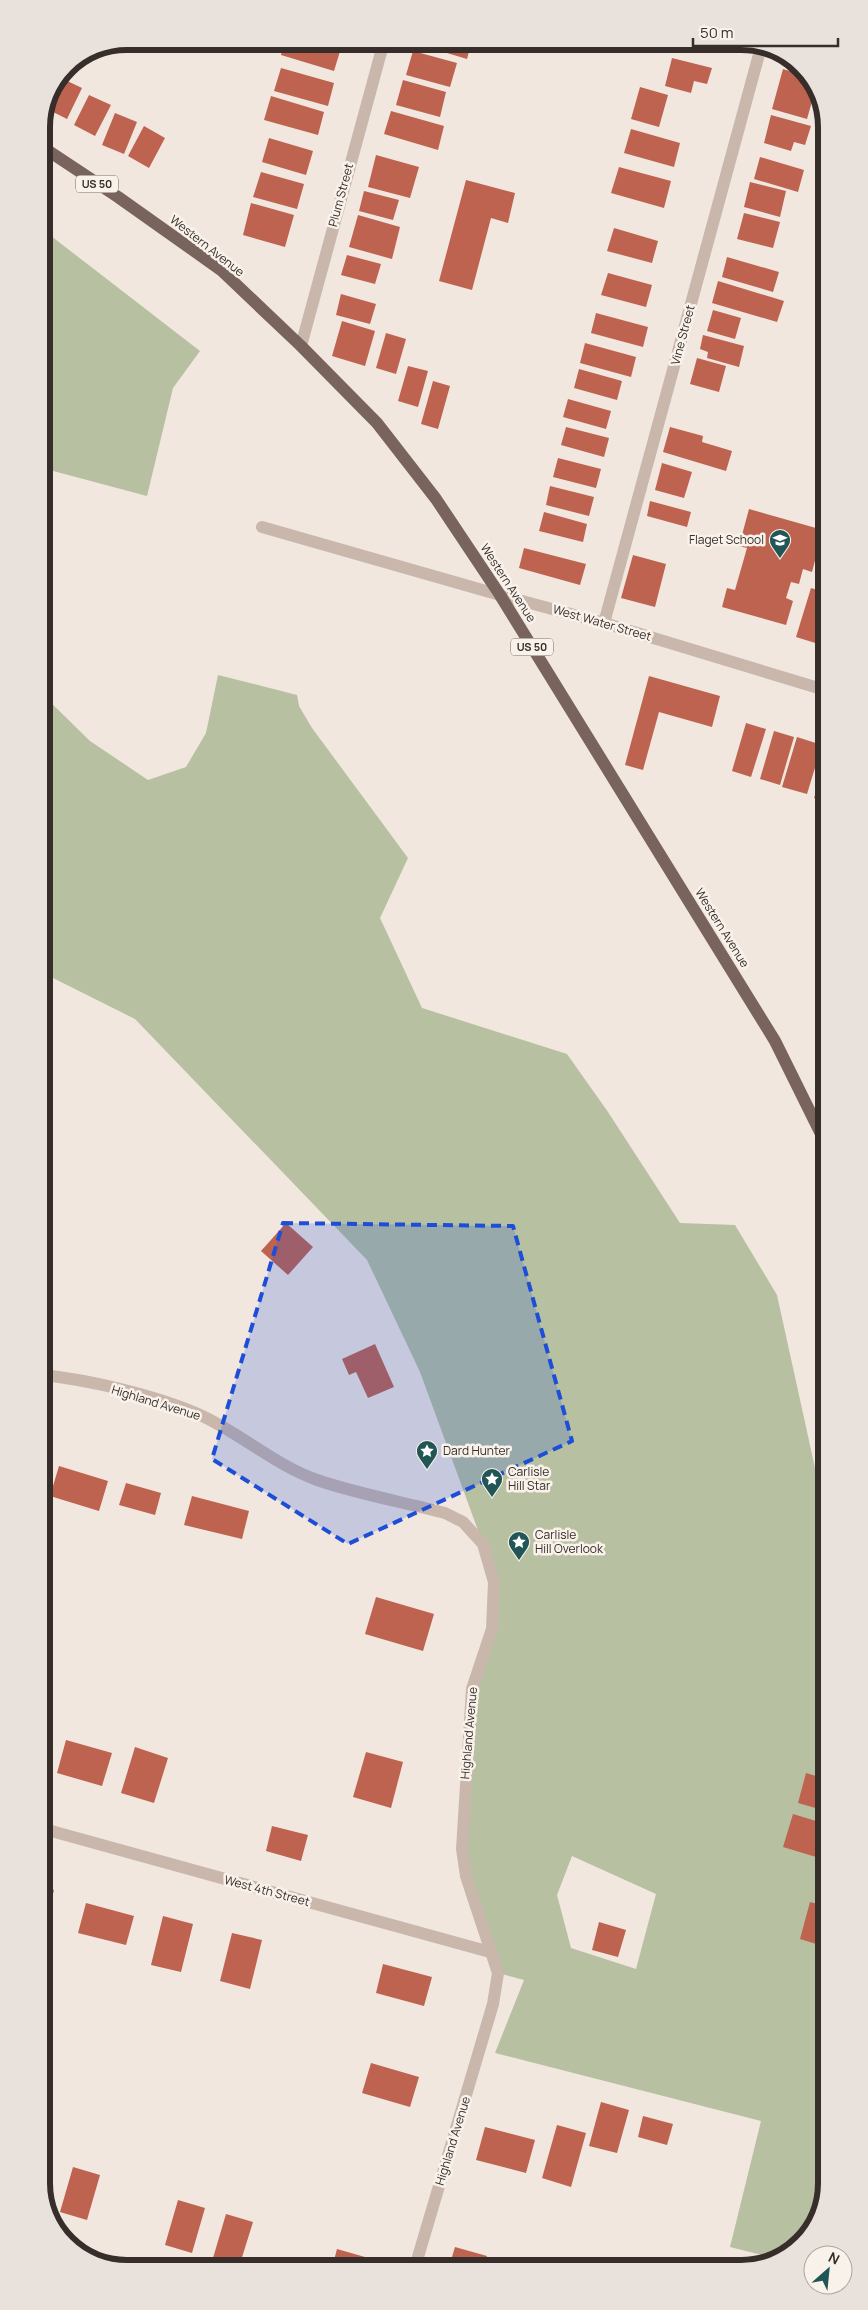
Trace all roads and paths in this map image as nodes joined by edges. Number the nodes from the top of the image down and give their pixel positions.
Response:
1 (382, 50) edge
2 (759, 53) edge
3 (50, 151) edge
4 (301, 346) junction
5 (262, 527) dead end
6 (500, 595) junction
7 (604, 623) junction
8 (818, 688) edge
9 (818, 1128) edge
10 (50, 1376) edge
11 (50, 1831) edge
12 (490, 1952) junction
13 (417, 2260) edge

1 - 4 street, Plum Street
2 - 7 street, Vine Street
3 - 4 main road, Western Avenue / US 50
4 - 6 main road, Western Avenue / US 50
5 - 6 street, West Water Street
6 - 7 street, West Water Street
6 - 9 main road, Western Avenue / US 50
7 - 8 street, West Water Street
10 - 12 street, Highland Avenue
11 - 12 street, West 4th Street
12 - 13 street, Highland Avenue

